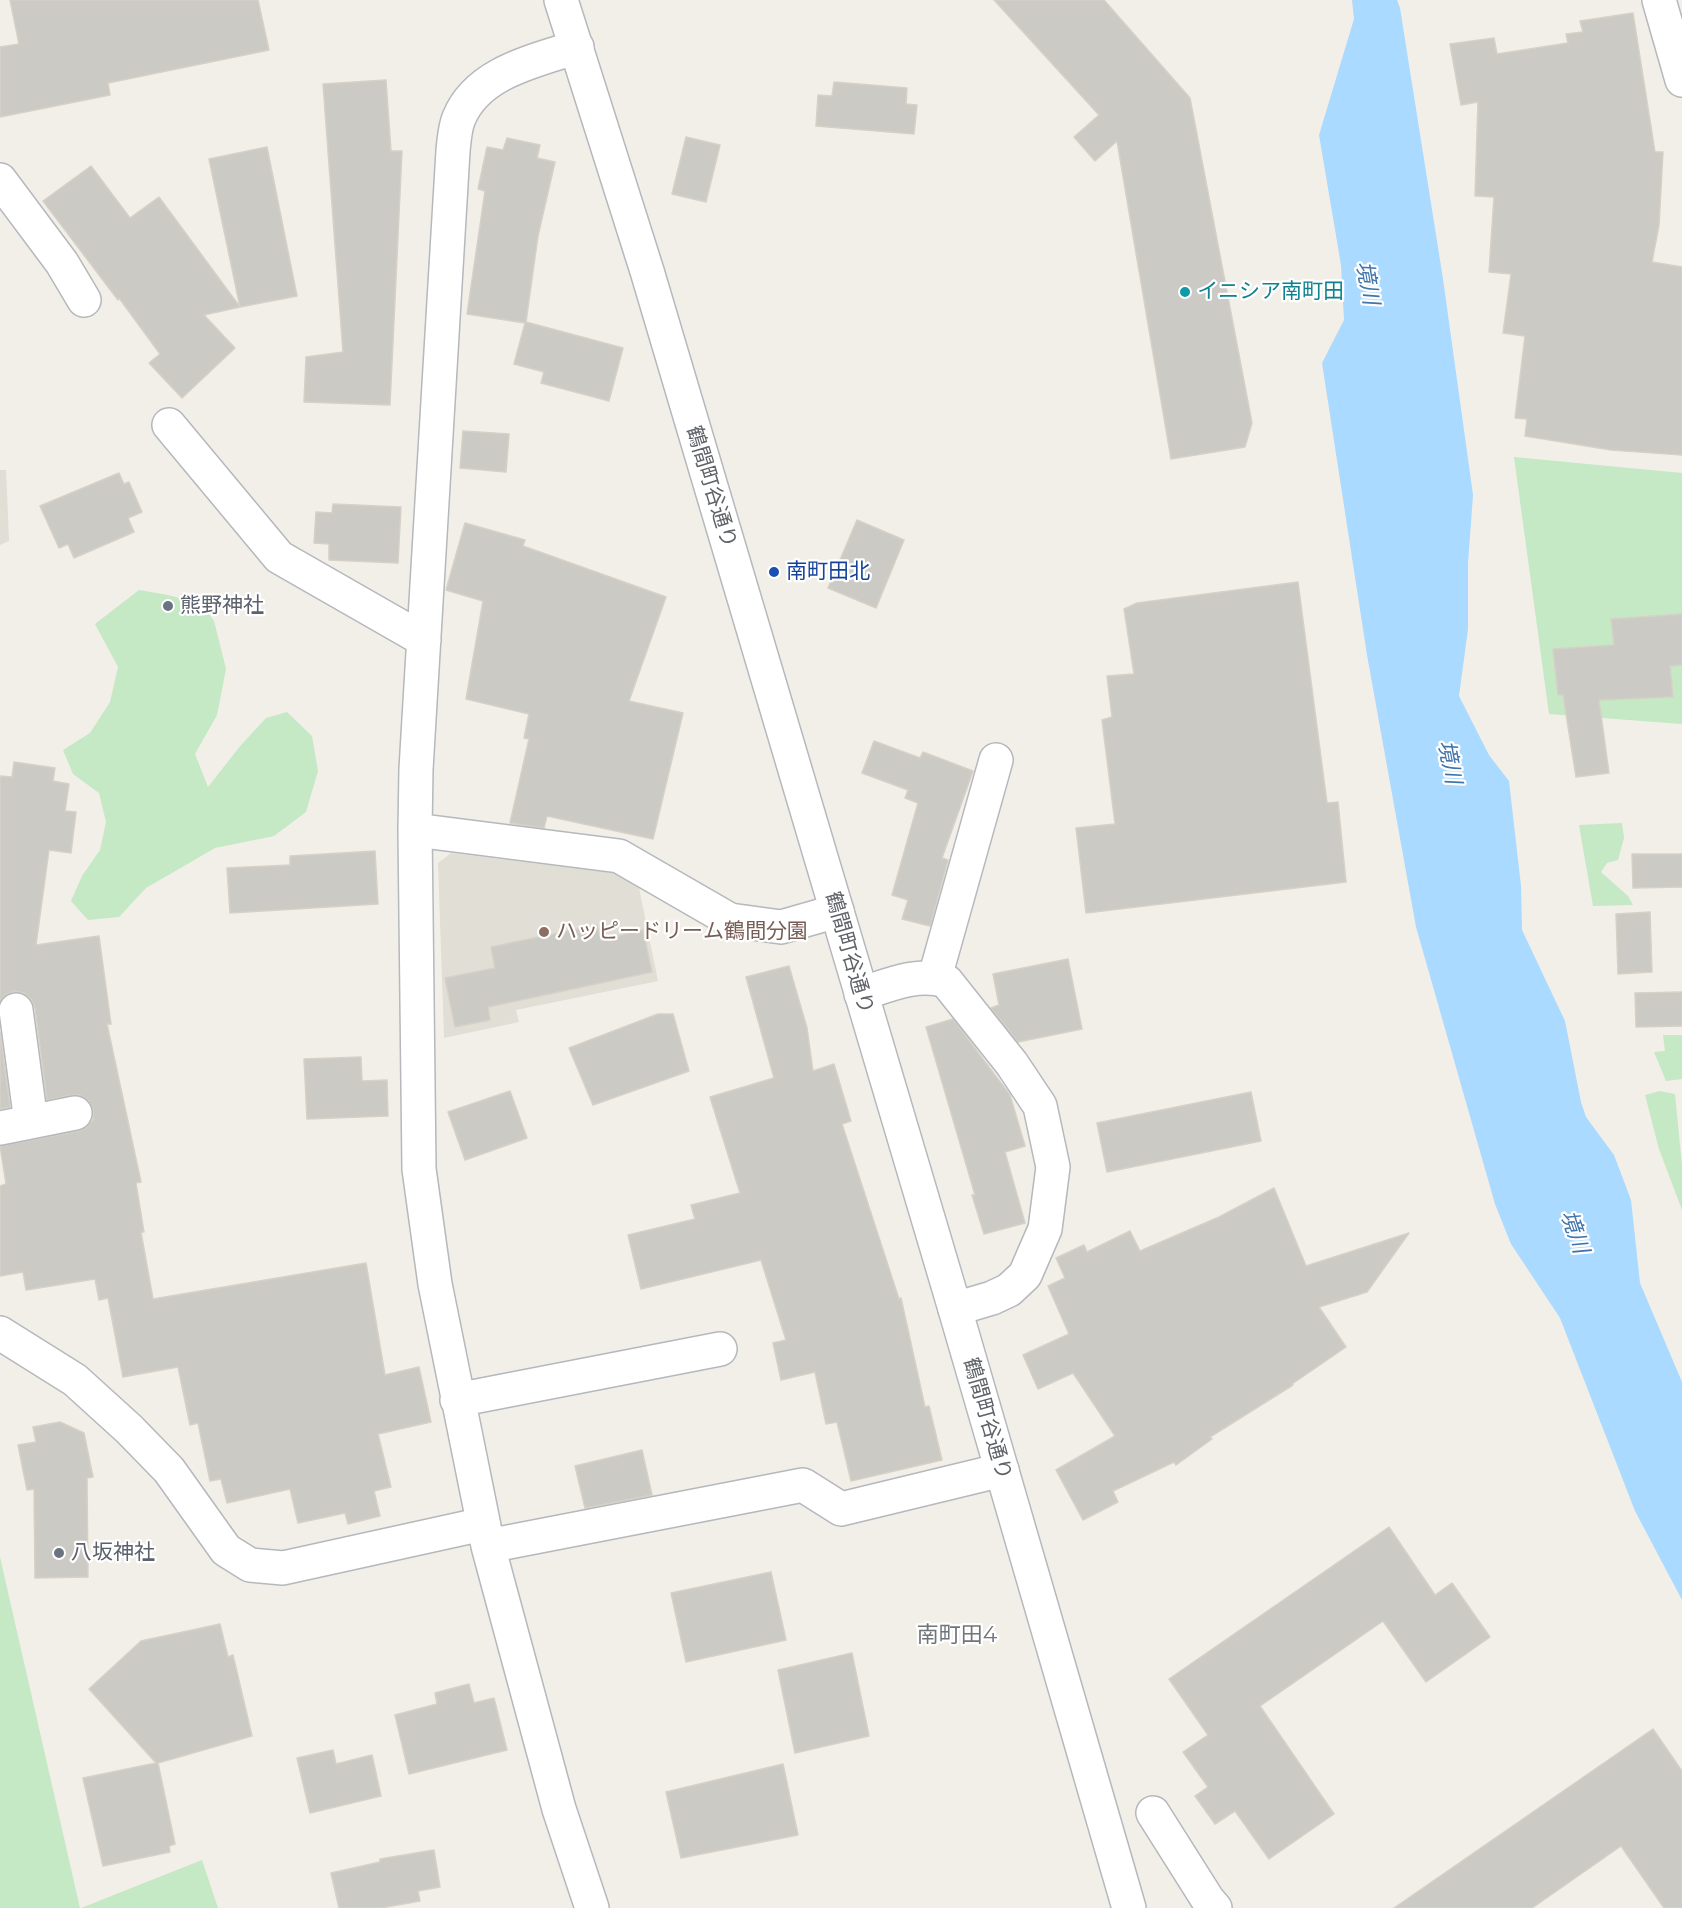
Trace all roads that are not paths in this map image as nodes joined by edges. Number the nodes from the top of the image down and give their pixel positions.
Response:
1 (561, 0) edge
2 (1659, 0) edge
3 (577, 47) junction
4 (1682, 80) edge
5 (0, 180) edge
6 (84, 300) dead end
7 (169, 425) dead end
8 (424, 640) junction
9 (996, 760) dead end
10 (415, 830) junction
11 (837, 911) junction
12 (935, 977) junction
13 (861, 994) junction
14 (16, 1010) dead end
15 (75, 1113) dead end
16 (16, 1125) edge
17 (955, 1309) junction
18 (0, 1333) edge
19 (720, 1349) dead end
20 (457, 1400) junction
21 (1002, 1470) junction
22 (486, 1535) junction
23 (1153, 1813) dead end
24 (592, 1908) edge
25 (1129, 1908) edge
26 (1215, 1908) edge

1 - 3 street, 鶴間町谷通り
2 - 4 street
3 - 8 street
3 - 11 street, 鶴間町谷通り
5 - 6 street
7 - 8 street
8 - 10 street
9 - 12 street
10 - 11 street
10 - 20 street
11 - 13 street, 鶴間町谷通り
12 - 13 street
12 - 17 street
13 - 17 street, 鶴間町谷通り
14 - 16 street
15 - 16 street
17 - 21 street, 鶴間町谷通り
18 - 22 street
19 - 20 street
20 - 22 street
21 - 22 street
21 - 25 street, 鶴間町谷通り
22 - 24 street
23 - 26 street

